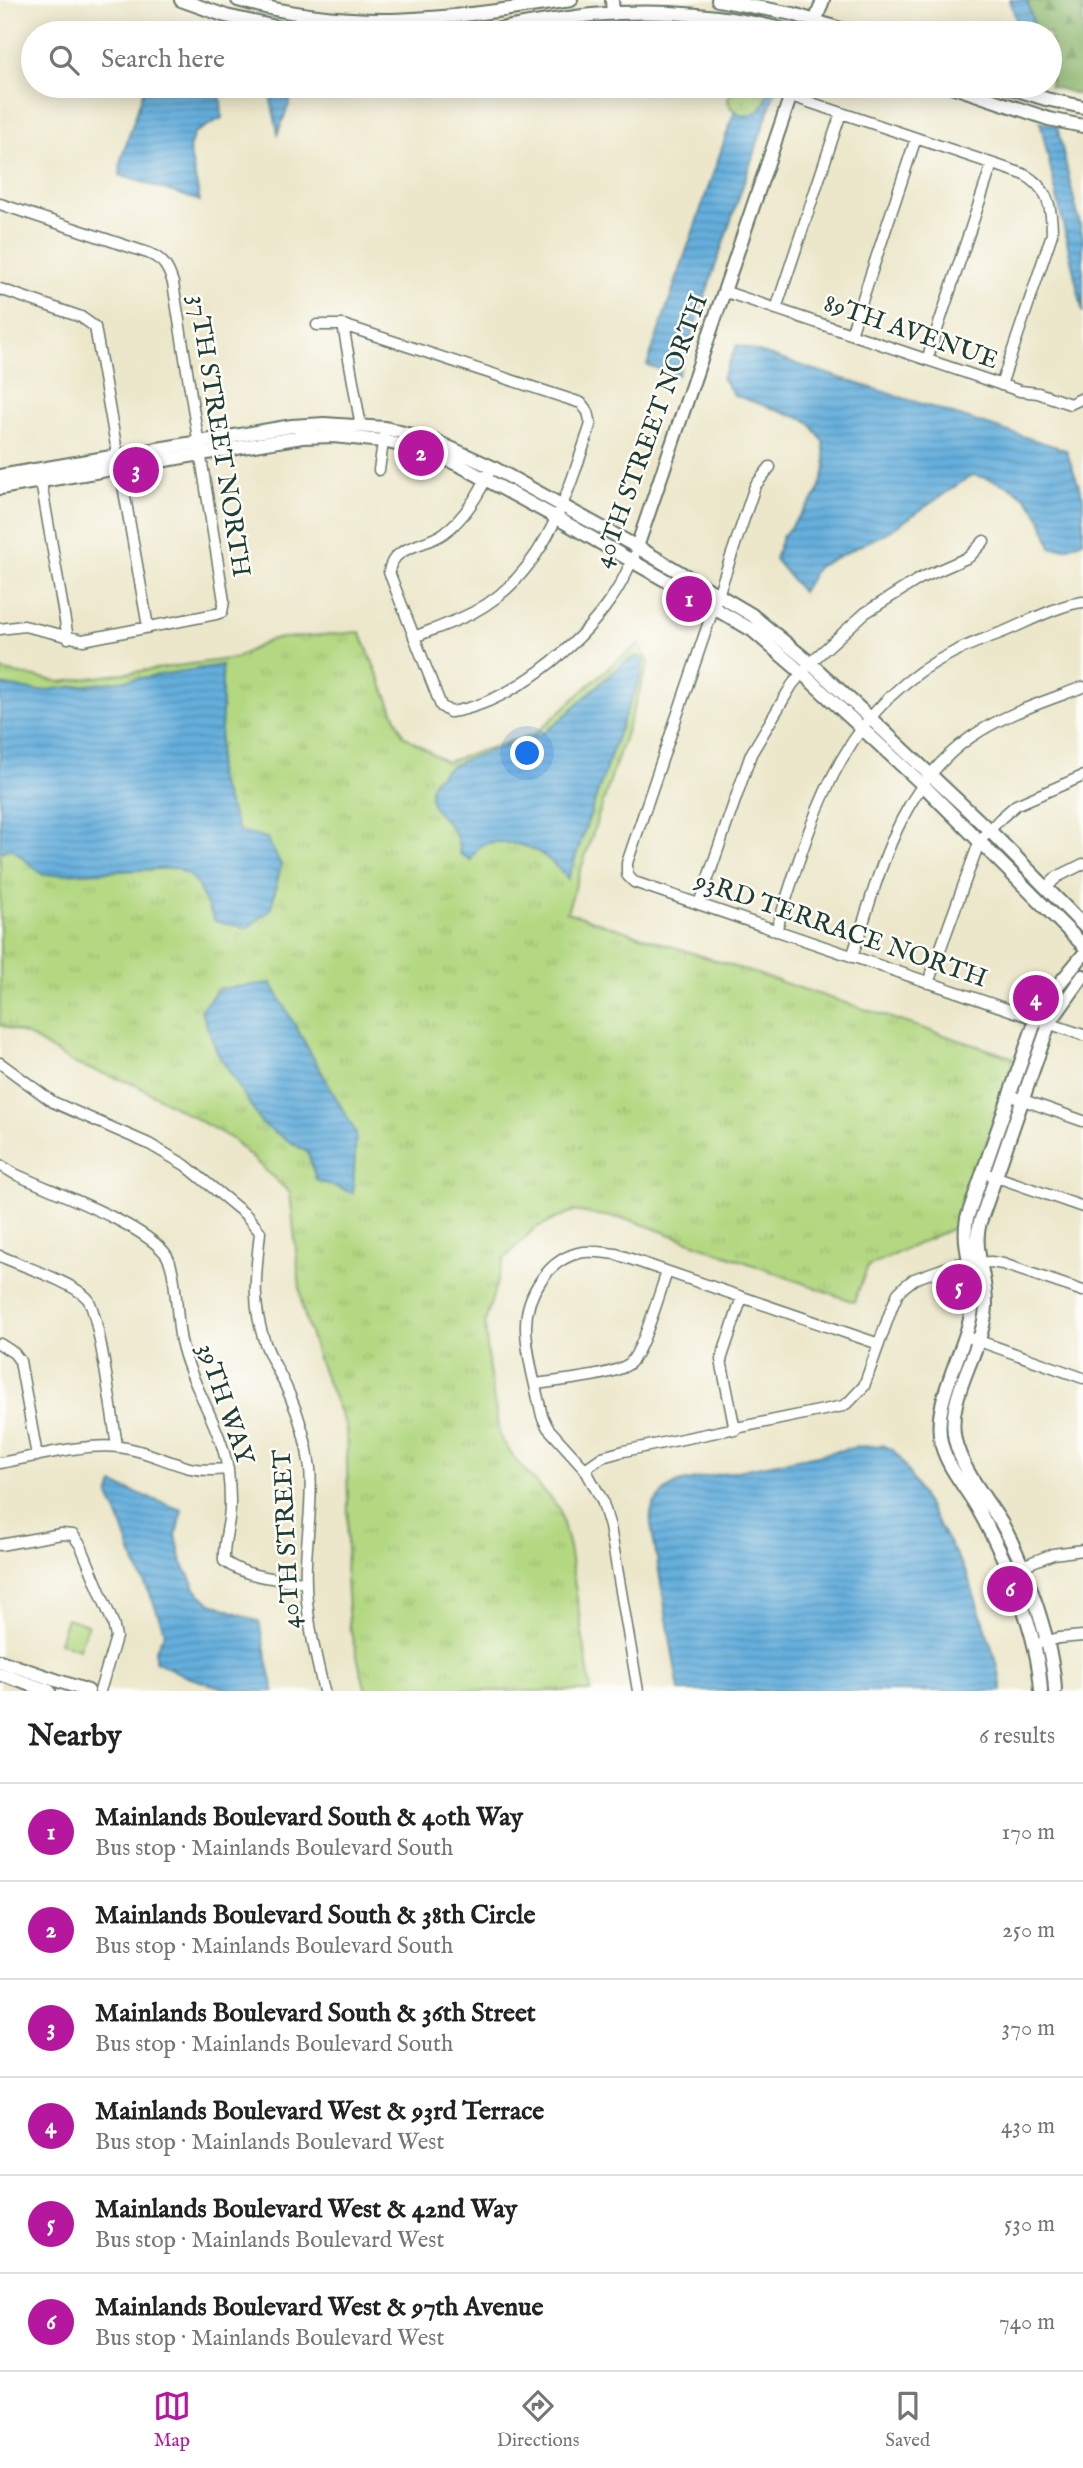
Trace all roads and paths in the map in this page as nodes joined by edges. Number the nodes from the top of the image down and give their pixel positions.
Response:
1 (181, 0) edge
2 (238, 0) edge
3 (571, 0) edge
4 (612, 0) edge
5 (718, 0) edge
6 (823, 0) edge
7 (613, 14) junction
8 (249, 21) edge
9 (549, 21) edge
10 (737, 21) edge
11 (797, 21) edge
12 (815, 21) edge
13 (790, 98) edge
14 (808, 98) edge
15 (987, 98) edge
16 (1043, 98) edge
17 (1083, 107) edge
18 (841, 113) junction
19 (1083, 126) edge
20 (916, 138) junction
21 (992, 164) junction
22 (0, 204) edge
23 (0, 289) edge
24 (726, 292) junction
25 (776, 309) junction
26 (317, 325) dead end
27 (343, 325) junction
28 (851, 334) junction
29 (928, 360) junction
30 (1001, 385) junction
31 (1083, 398) edge
32 (361, 427) junction
33 (384, 435) junction
34 (201, 448) junction
35 (121, 462) junction
36 (770, 467) dead end
37 (380, 470) dead end
38 (489, 473) junction
39 (40, 475) junction
40 (0, 476) edge
41 (0, 488) edge
42 (560, 512) junction
43 (984, 541) dead end
44 (638, 547) junction
45 (632, 560) junction
46 (718, 594) junction
47 (1083, 602) edge
48 (714, 607) junction
49 (148, 627) junction
50 (0, 629) edge
51 (68, 638) junction
52 (414, 638) junction
53 (806, 668) junction
54 (1083, 687) edge
55 (866, 723) junction
56 (1083, 776) edge
57 (925, 779) junction
58 (989, 829) junction
59 (980, 840) junction
60 (1083, 864) edge
61 (1046, 888) junction
62 (699, 904) junction
63 (1083, 925) edge
64 (776, 931) junction
65 (1083, 945) edge
66 (1083, 955) edge
67 (852, 957) junction
68 (1083, 975) edge
69 (928, 983) junction
70 (1036, 1019) junction
71 (1049, 1024) junction
72 (1083, 1035) edge
73 (0, 1063) edge
74 (1015, 1097) junction
75 (1083, 1121) edge
76 (0, 1165) edge
77 (989, 1175) junction
78 (1083, 1207) edge
79 (0, 1256) edge
80 (975, 1262) junction
81 (667, 1272) junction
82 (1083, 1292) edge
83 (742, 1297) junction
84 (965, 1336) junction
85 (978, 1341) junction
86 (0, 1344) edge
87 (879, 1344) junction
88 (1083, 1378) edge
89 (535, 1384) junction
90 (735, 1430) junction
91 (117, 1447) junction
92 (37, 1456) junction
93 (0, 1463) edge
94 (228, 1469) junction
95 (584, 1469) junction
96 (0, 1545) edge
97 (1083, 1550) edge
98 (1015, 1568) junction
99 (306, 1582) junction
100 (1083, 1636) edge
101 (1047, 1642) junction
102 (1034, 1645) junction
103 (0, 1661) edge
104 (0, 1674) edge
105 (49, 1691) edge
106 (88, 1691) edge
107 (100, 1691) edge
108 (324, 1691) edge
109 (638, 1691) edge
110 (1041, 1691) edge
111 (1055, 1691) edge

1 - 8 street
2 - 3 street
4 - 7 street
5 - 11 street
6 - 12 street
7 - 9 street
7 - 10 street
13 - 24 street, 40TH STREET NORTH
14 - 18 street
15 - 19 street
16 - 17 street
18 - 20 street
18 - 25 street
20 - 21 street
20 - 28 street
21 - 29 street
21 - 30 street
22 - 34 street, 37TH STREET NORTH
23 - 35 street
24 - 25 street, 89TH AVENUE
24 - 44 street, 40TH STREET NORTH
25 - 28 street, 89TH AVENUE
26 - 27 street
27 - 32 street
27 - 42 street
28 - 29 street, 89TH AVENUE
29 - 30 street, 89TH AVENUE
30 - 31 street, 89TH AVENUE
32 - 33 street
32 - 34 street
33 - 34 street
33 - 37 street
33 - 38 street
34 - 35 street
34 - 49 street, 37TH STREET NORTH
35 - 39 street
35 - 49 street
36 - 46 street
38 - 42 street
38 - 52 street
39 - 40 street
39 - 41 street
39 - 51 street
42 - 44 street
42 - 45 street
42 - 52 street
43 - 53 street
44 - 45 street, 40TH STREET NORTH
44 - 46 street
45 - 48 street
45 - 52 street, 40TH STREET NORTH
46 - 48 street
46 - 53 street
47 - 55 street
48 - 53 street
48 - 62 street, 93RD TERRACE NORTH
49 - 51 street
50 - 51 street
53 - 55 street
53 - 62 street
54 - 57 street
55 - 57 street
55 - 64 street
56 - 58 street
57 - 58 street
57 - 59 street
57 - 67 street
58 - 59 street
58 - 61 street
59 - 65 street
59 - 69 street
60 - 61 street
61 - 63 street
62 - 64 street, 93RD TERRACE NORTH
64 - 67 street, 93RD TERRACE NORTH
66 - 70 street
67 - 69 street, 93RD TERRACE NORTH
68 - 71 street
69 - 70 street, 93RD TERRACE NORTH
70 - 71 street, 93RD TERRACE NORTH
70 - 74 street
71 - 72 street, 93RD TERRACE NORTH
71 - 74 street
73 - 99 street, 40TH STREET
74 - 75 street
74 - 77 street
76 - 94 street, 39TH WAY
77 - 78 street
77 - 80 street
79 - 91 street
80 - 82 street
80 - 84 street
80 - 85 street
80 - 87 street
81 - 83 street
81 - 89 street
81 - 89 street
83 - 87 street
83 - 90 street
84 - 85 street
84 - 98 street
85 - 88 street
85 - 98 street
86 - 92 street
87 - 90 street
89 - 95 street
90 - 95 street
91 - 92 street
91 - 94 street
92 - 93 street
94 - 99 street, 39TH WAY
95 - 109 street
96 - 107 street
97 - 98 street
98 - 101 street
98 - 102 street
99 - 108 street, 40TH STREET
100 - 101 street
101 - 102 street
101 - 111 street
102 - 110 street
103 - 106 street
104 - 105 street

